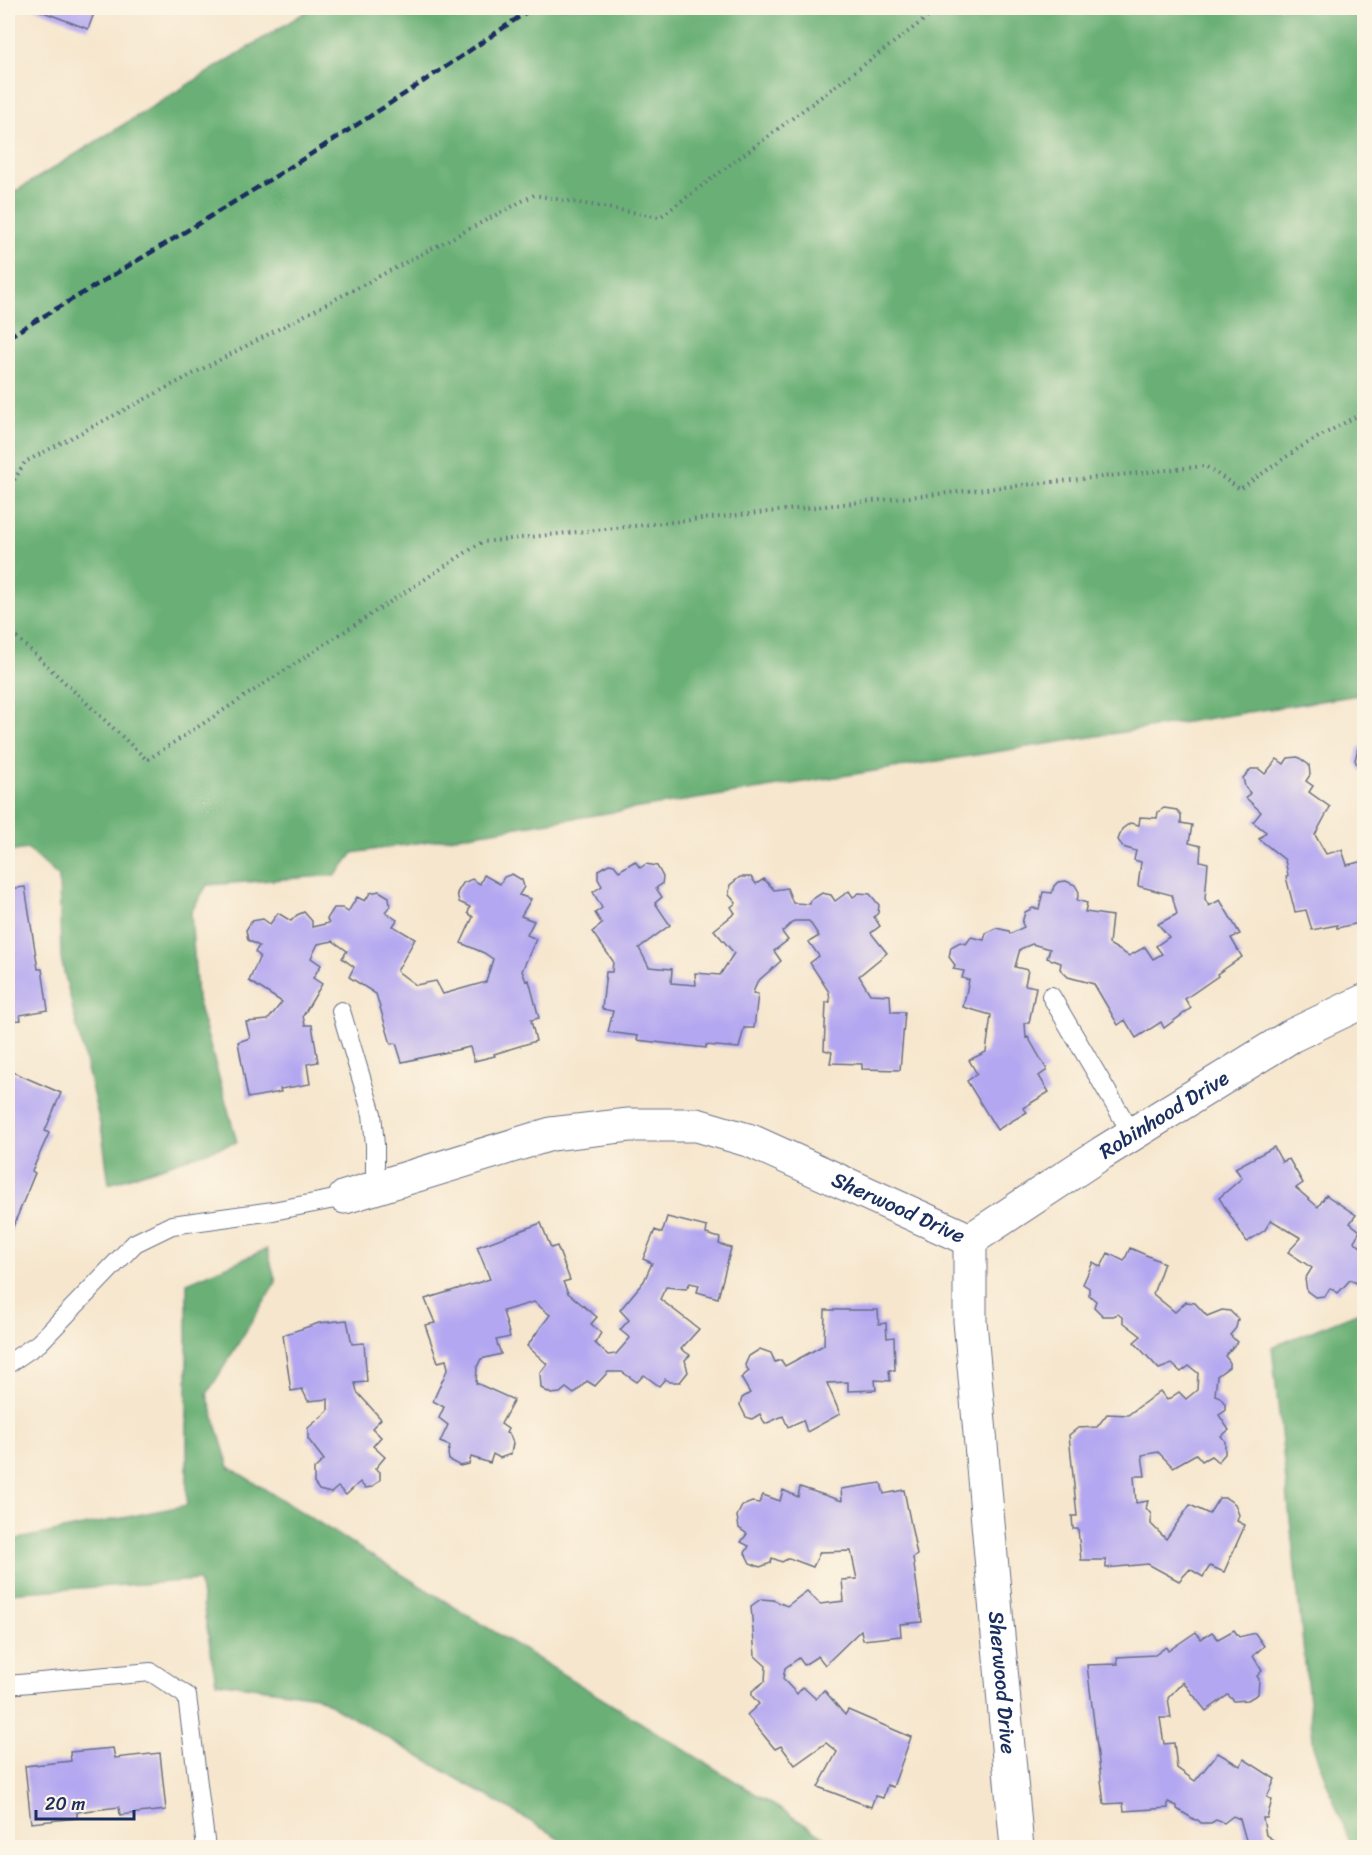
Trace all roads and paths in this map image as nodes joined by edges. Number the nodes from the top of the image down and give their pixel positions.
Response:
1 (940, 8) edge
2 (1365, 412) edge
3 (8, 490) edge
4 (8, 629) edge
5 (1051, 996) dead end
6 (1365, 1001) edge
7 (341, 1011) dead end
8 (1132, 1134) junction
9 (360, 1192) junction
10 (970, 1240) junction
11 (8, 1364) edge
12 (8, 1685) edge
13 (206, 1848) edge
14 (1017, 1848) edge

1 - 3 path
2 - 4 path
5 - 8 lane
6 - 8 street, Robinhood Drive
7 - 9 lane
8 - 10 street, Robinhood Drive
9 - 10 street, Sherwood Drive
9 - 11 lane
10 - 14 street, Sherwood Drive
12 - 13 lane

